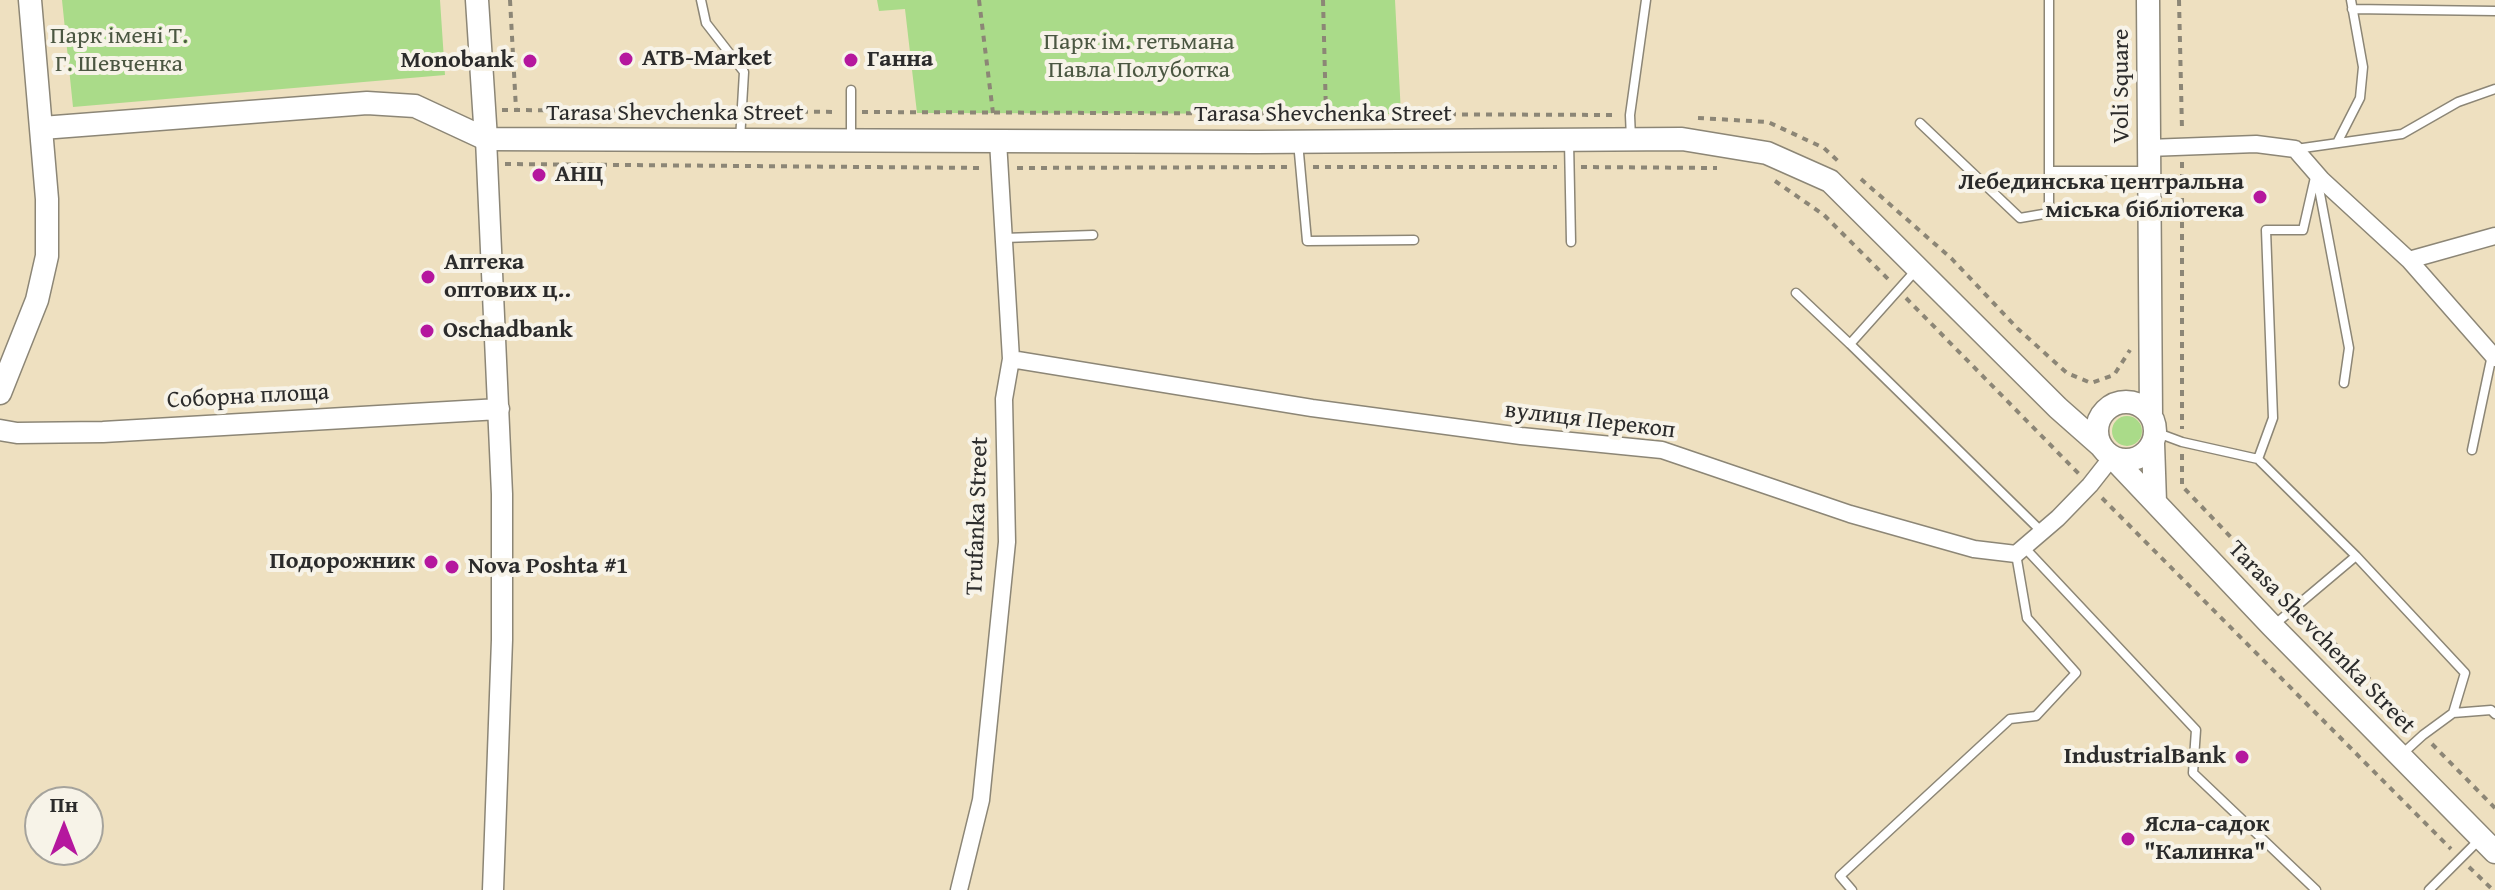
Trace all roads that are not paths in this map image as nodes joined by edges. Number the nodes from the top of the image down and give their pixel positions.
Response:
1 (30, 0) edge
2 (477, 0) edge
3 (701, 0) edge
4 (1646, 0) edge
5 (2049, 0) edge
6 (2148, 0) edge
7 (2351, 4) edge
8 (2495, 11) edge
9 (2495, 89) edge
10 (851, 90) dead end
11 (1920, 123) dead end
12 (42, 128) junction
13 (486, 139) junction
14 (740, 140) junction
15 (1569, 140) junction
16 (1631, 140) junction
17 (851, 141) junction
18 (998, 141) junction
19 (1298, 141) junction
20 (2337, 143) junction
21 (2148, 148) junction
22 (2295, 149) junction
23 (2049, 171) junction
24 (2148, 171) junction
25 (2316, 173) junction
26 (1093, 235) dead end
27 (2495, 236) edge
28 (1004, 238) junction
29 (1414, 240) dead end
30 (1571, 242) dead end
31 (2409, 260) junction
32 (1917, 268) junction
33 (1796, 293) dead end
34 (1850, 344) junction
35 (2494, 356) edge
36 (1011, 359) junction
37 (2150, 364) junction
38 (2344, 383) dead end
39 (0, 393) edge
40 (2115, 405) junction
41 (2058, 408) junction
42 (499, 409) junction
43 (0, 430) edge
44 (2153, 430) junction
45 (2472, 450) dead end
46 (2107, 452) junction
47 (2258, 459) junction
48 (2155, 502) junction
49 (2042, 532) junction
50 (2020, 551) junction
51 (2356, 556) junction
52 (2272, 626) junction
53 (2453, 713) junction
54 (2495, 714) edge
55 (2400, 756) junction
56 (2488, 845) edge
57 (493, 883) edge
58 (959, 890) edge
59 (1852, 890) edge
60 (2316, 890) edge
61 (2429, 890) edge

1 - 12 main road
2 - 13 main road
3 - 14 lane
4 - 16 lane
5 - 23 lane
6 - 21 main road, Voli Square
7 - 8 lane
7 - 20 lane
9 - 20 lane
10 - 17 lane
11 - 23 lane
12 - 13 main road
12 - 39 main road
13 - 14 main road, Tarasa Shevchenka Street
13 - 42 street
14 - 17 main road, Tarasa Shevchenka Street
15 - 16 main road, Tarasa Shevchenka Street
15 - 19 main road, Tarasa Shevchenka Street
15 - 30 lane
16 - 32 main road, Tarasa Shevchenka Street
17 - 18 main road, Tarasa Shevchenka Street
18 - 19 main road, Tarasa Shevchenka Street
18 - 28 street, Trufanka Street
19 - 29 lane
20 - 22 lane
21 - 22 street
21 - 24 main road, Voli Square
22 - 25 street
23 - 24 lane
24 - 37 main road, Voli Square
25 - 31 street
25 - 38 lane
25 - 47 lane
26 - 28 lane
27 - 31 street
28 - 36 street, Trufanka Street
31 - 35 street
32 - 34 lane
32 - 41 main road, Tarasa Shevchenka Street
33 - 34 lane
34 - 49 lane
35 - 45 lane
36 - 50 street, вулиця Перекоп
36 - 58 street, Trufanka Street
37 - 40 main road
37 - 44 main road, Voli Square
40 - 41 main road
40 - 44 main road
40 - 46 main road
41 - 46 main road, Tarasa Shevchenka Street
42 - 43 street, Соборна площа
42 - 57 street
44 - 46 main road
44 - 47 lane
44 - 48 main road, Voli Square
46 - 48 main road, Tarasa Shevchenka Street
46 - 49 street
47 - 51 lane
48 - 52 main road, Tarasa Shevchenka Street
49 - 50 street
50 - 59 lane
50 - 60 lane
51 - 52 lane
51 - 53 lane
52 - 55 main road, Tarasa Shevchenka Street
53 - 54 lane
53 - 55 lane
55 - 56 main road, Tarasa Shevchenka Street
56 - 61 lane

